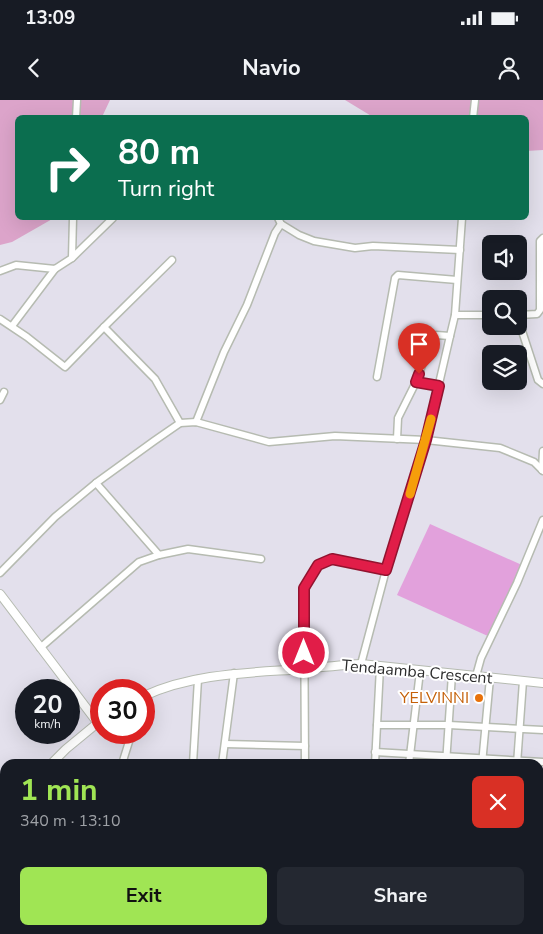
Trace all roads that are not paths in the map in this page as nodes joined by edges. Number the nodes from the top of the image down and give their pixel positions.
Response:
1 (77, 100) edge
2 (475, 100) edge
3 (76, 115) edge
4 (473, 115) edge
5 (73, 220) edge
6 (111, 220) edge
7 (279, 220) edge
8 (462, 220) edge
9 (543, 238) edge
10 (460, 250) junction
11 (72, 258) junction
12 (172, 260) dead end
13 (55, 269) junction
14 (0, 270) edge
15 (457, 280) junction
16 (455, 315) junction
17 (482, 315) edge
18 (527, 315) edge
19 (0, 319) edge
20 (12, 326) junction
21 (104, 327) junction
22 (523, 335) edge
23 (450, 336) junction
24 (377, 377) dead end
25 (416, 382) junction
26 (543, 384) edge
27 (439, 386) junction
28 (4, 392) dead end
29 (0, 400) edge
30 (196, 422) junction
31 (180, 424) junction
32 (398, 438) junction
33 (426, 440) junction
34 (543, 451) edge
35 (542, 470) edge
36 (96, 483) junction
37 (543, 520) edge
38 (159, 555) junction
39 (261, 560) dead end
40 (386, 570) junction
41 (0, 572) edge
42 (0, 594) edge
43 (40, 648) junction
44 (361, 664) junction
45 (380, 667) junction
46 (304, 669) junction
47 (420, 671) junction
48 (234, 673) junction
49 (452, 674) junction
50 (476, 676) junction
51 (490, 678) junction
52 (198, 679) junction
53 (522, 681) junction
54 (543, 684) edge
55 (155, 692) edge
56 (90, 710) edge
57 (377, 725) junction
58 (449, 725) junction
59 (414, 726) junction
60 (486, 727) junction
61 (519, 728) junction
62 (90, 729) edge
63 (543, 730) edge
64 (129, 744) edge
65 (225, 744) junction
66 (305, 746) junction
67 (376, 752) junction
68 (411, 755) junction
69 (56, 759) edge
70 (125, 759) edge
71 (193, 759) edge
72 (223, 759) edge
73 (305, 759) edge
74 (375, 759) edge
75 (410, 759) edge
76 (439, 759) edge
77 (446, 759) edge
78 (482, 759) edge
79 (517, 759) edge

1 - 3 street
2 - 4 street
5 - 11 street
6 - 11 street
7 - 10 street
7 - 30 street
8 - 10 street
9 - 18 street
10 - 15 street
11 - 13 street
12 - 21 street
13 - 14 street
13 - 20 street
15 - 16 street
15 - 24 street
16 - 17 street
16 - 23 street
19 - 20 street
20 - 21 street
21 - 31 street
22 - 26 street
23 - 25 street
23 - 27 street
25 - 27 street
25 - 32 street
27 - 33 street
28 - 29 street
30 - 31 street
30 - 32 street
31 - 36 street
32 - 33 street
33 - 35 street
33 - 40 street
34 - 35 street
36 - 38 street
36 - 41 street
37 - 50 street
38 - 39 street
38 - 43 street
40 - 44 street
40 - 46 street
42 - 43 street
43 - 56 street
44 - 45 street, Tendaamba Crescent
44 - 46 street, Tendaamba Crescent
45 - 47 street, Tendaamba Crescent
45 - 57 street
46 - 48 street, Tendaamba Crescent
46 - 66 street
47 - 49 street, Tendaamba Crescent
47 - 59 street
48 - 52 street, Tendaamba Crescent
48 - 65 street
49 - 50 street, Tendaamba Crescent
49 - 58 street
50 - 51 street, Tendaamba Crescent
51 - 53 street, Tendaamba Crescent
51 - 60 street
52 - 55 street, Tendaamba Crescent
52 - 71 street
53 - 54 street, Tendaamba Crescent
53 - 61 street
57 - 59 street
57 - 67 street
58 - 59 street
58 - 60 street
58 - 77 street
59 - 68 street
60 - 61 street
60 - 78 street
61 - 63 street
61 - 79 street
62 - 69 street
64 - 70 street
65 - 66 street
65 - 72 street
66 - 73 street
67 - 68 street
67 - 74 street
68 - 75 street
68 - 76 street

